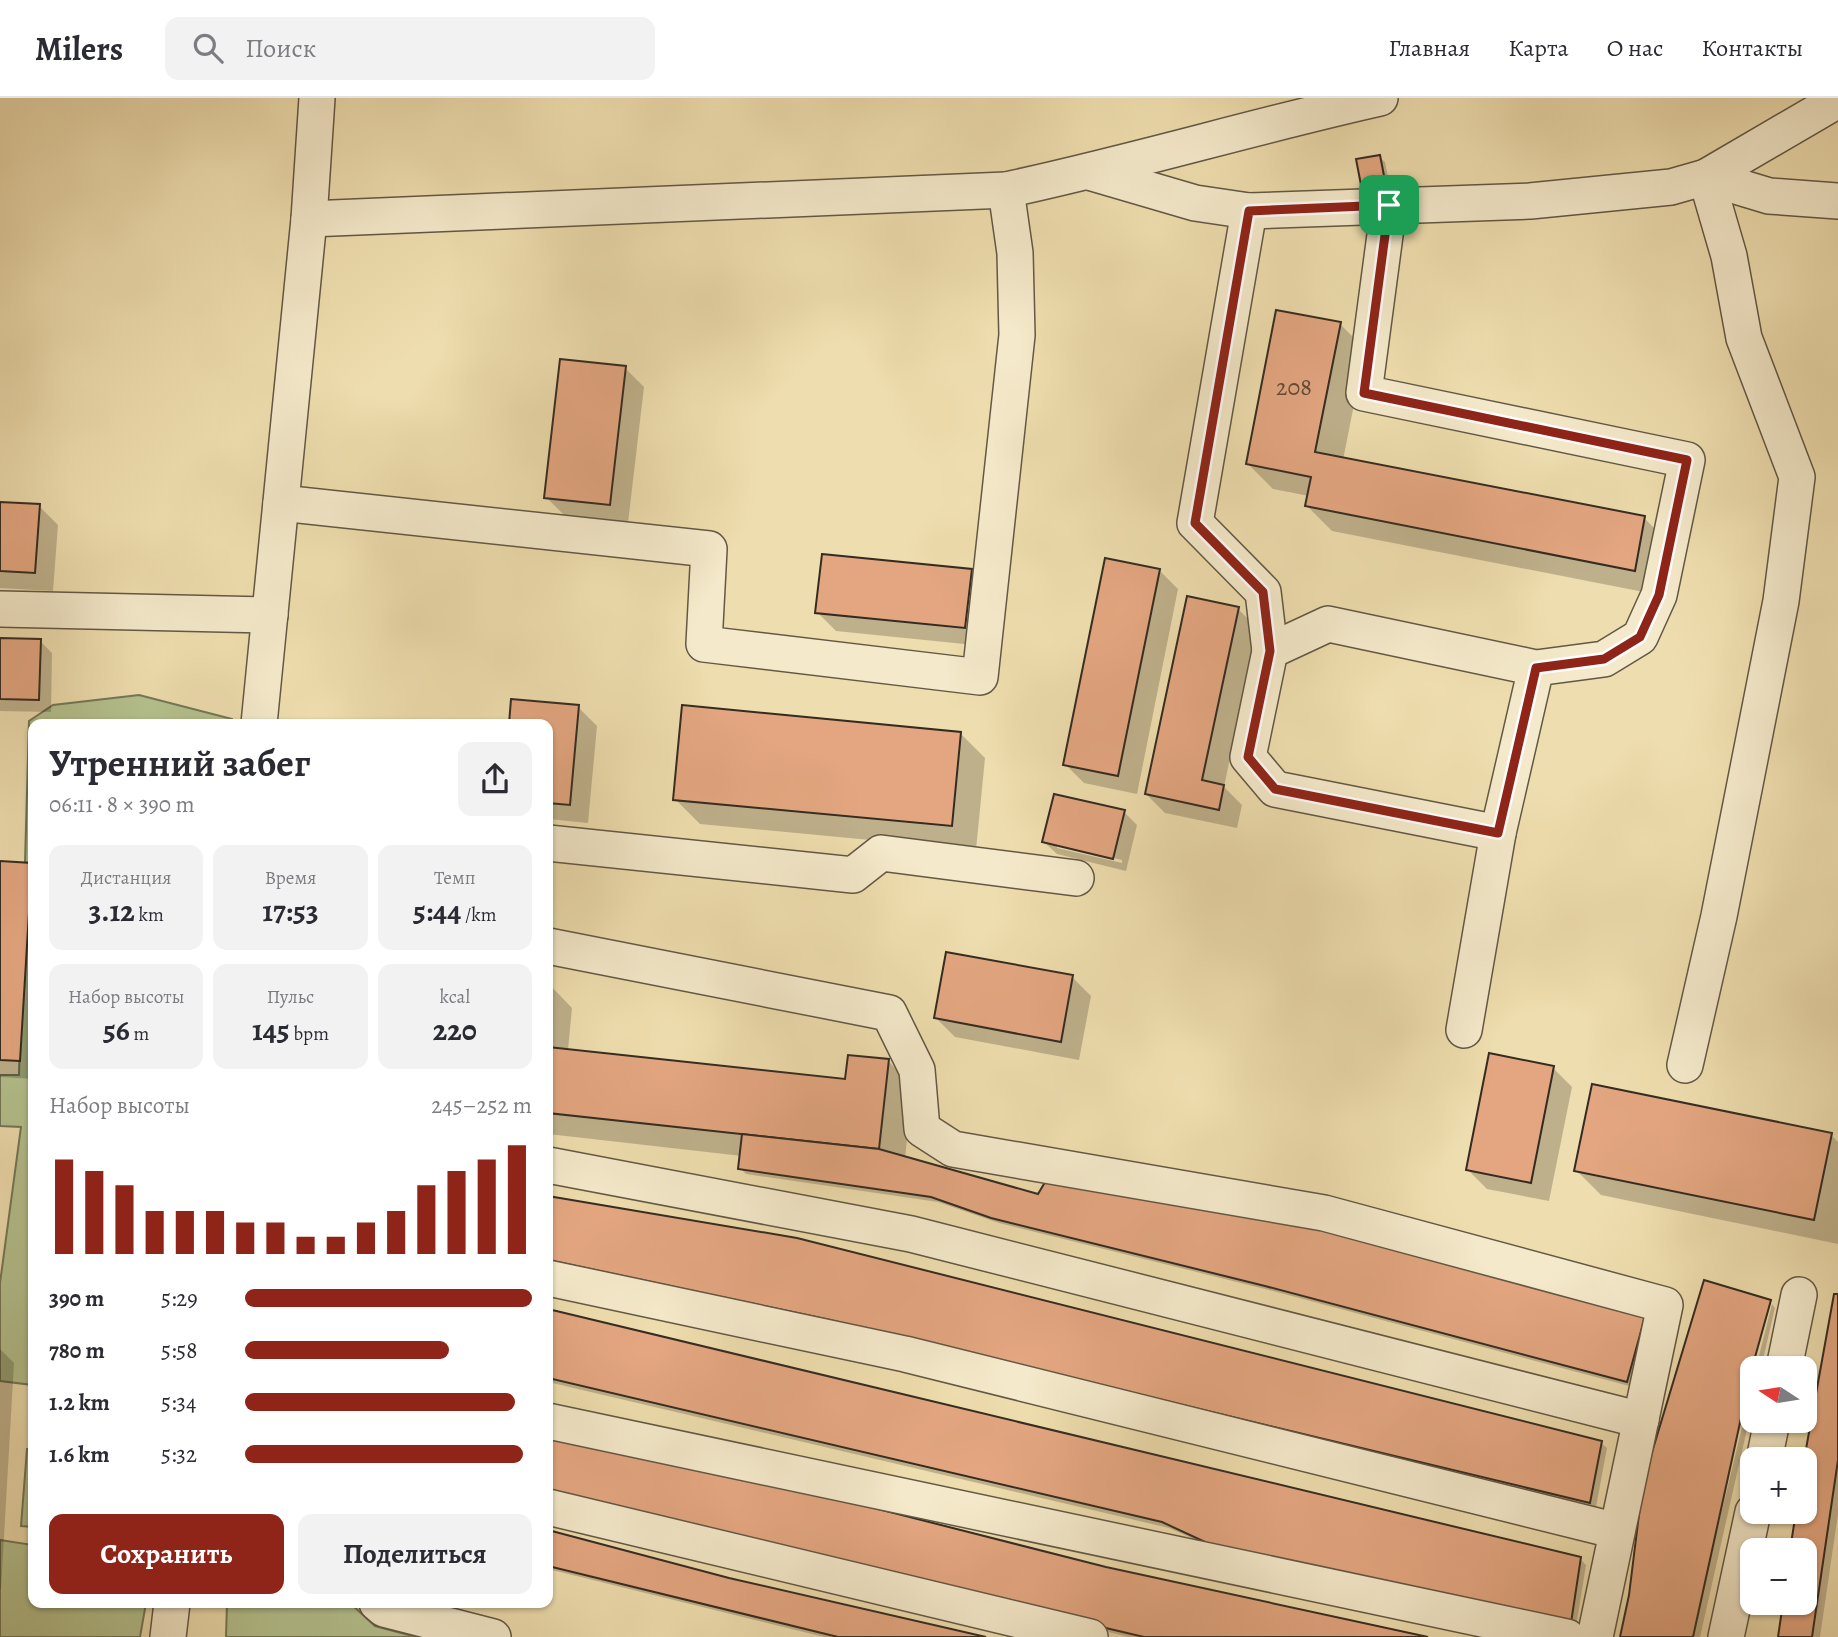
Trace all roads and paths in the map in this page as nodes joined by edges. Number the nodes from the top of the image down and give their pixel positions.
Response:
1 (317, 98) edge
2 (1380, 98) edge
3 (1822, 103) edge
4 (1089, 172) junction
5 (1706, 177) junction
6 (1006, 190) junction
7 (1838, 201) edge
8 (1389, 205) junction
9 (1249, 211) junction
10 (309, 219) junction
11 (281, 503) junction
12 (0, 609) edge
13 (270, 615) junction
14 (1270, 651) junction
15 (1536, 668) junction
16 (260, 719) edge
17 (1498, 833) junction
18 (553, 844) edge
19 (1076, 878) dead end
20 (553, 947) edge
21 (1464, 1030) dead end
22 (1685, 1065) dead end
23 (553, 1166) edge
24 (553, 1279) edge
25 (1800, 1295) dead end
26 (1787, 1356) edge
27 (1641, 1419) junction
28 (553, 1422) edge
29 (553, 1508) edge
30 (1750, 1524) edge
31 (1617, 1531) junction
32 (171, 1608) edge
33 (383, 1608) edge
34 (168, 1637) edge
35 (493, 1637) edge
36 (1090, 1637) edge
37 (1567, 1637) edge
38 (1595, 1637) edge
39 (1726, 1637) edge

1 - 10 street
2 - 4 street
3 - 5 street
4 - 6 street
4 - 9 street
5 - 7 street
5 - 8 street
5 - 22 street
6 - 10 street
6 - 11 street
8 - 9 street
8 - 15 street
9 - 14 street
10 - 11 street
11 - 13 street
12 - 13 street
13 - 16 street
14 - 15 street
14 - 17 street
15 - 17 street
17 - 21 street
18 - 19 street
20 - 27 street
23 - 27 street
24 - 31 street
25 - 26 street
27 - 31 street
28 - 37 street
29 - 36 street
30 - 39 street
31 - 38 street
32 - 34 street
33 - 35 street

